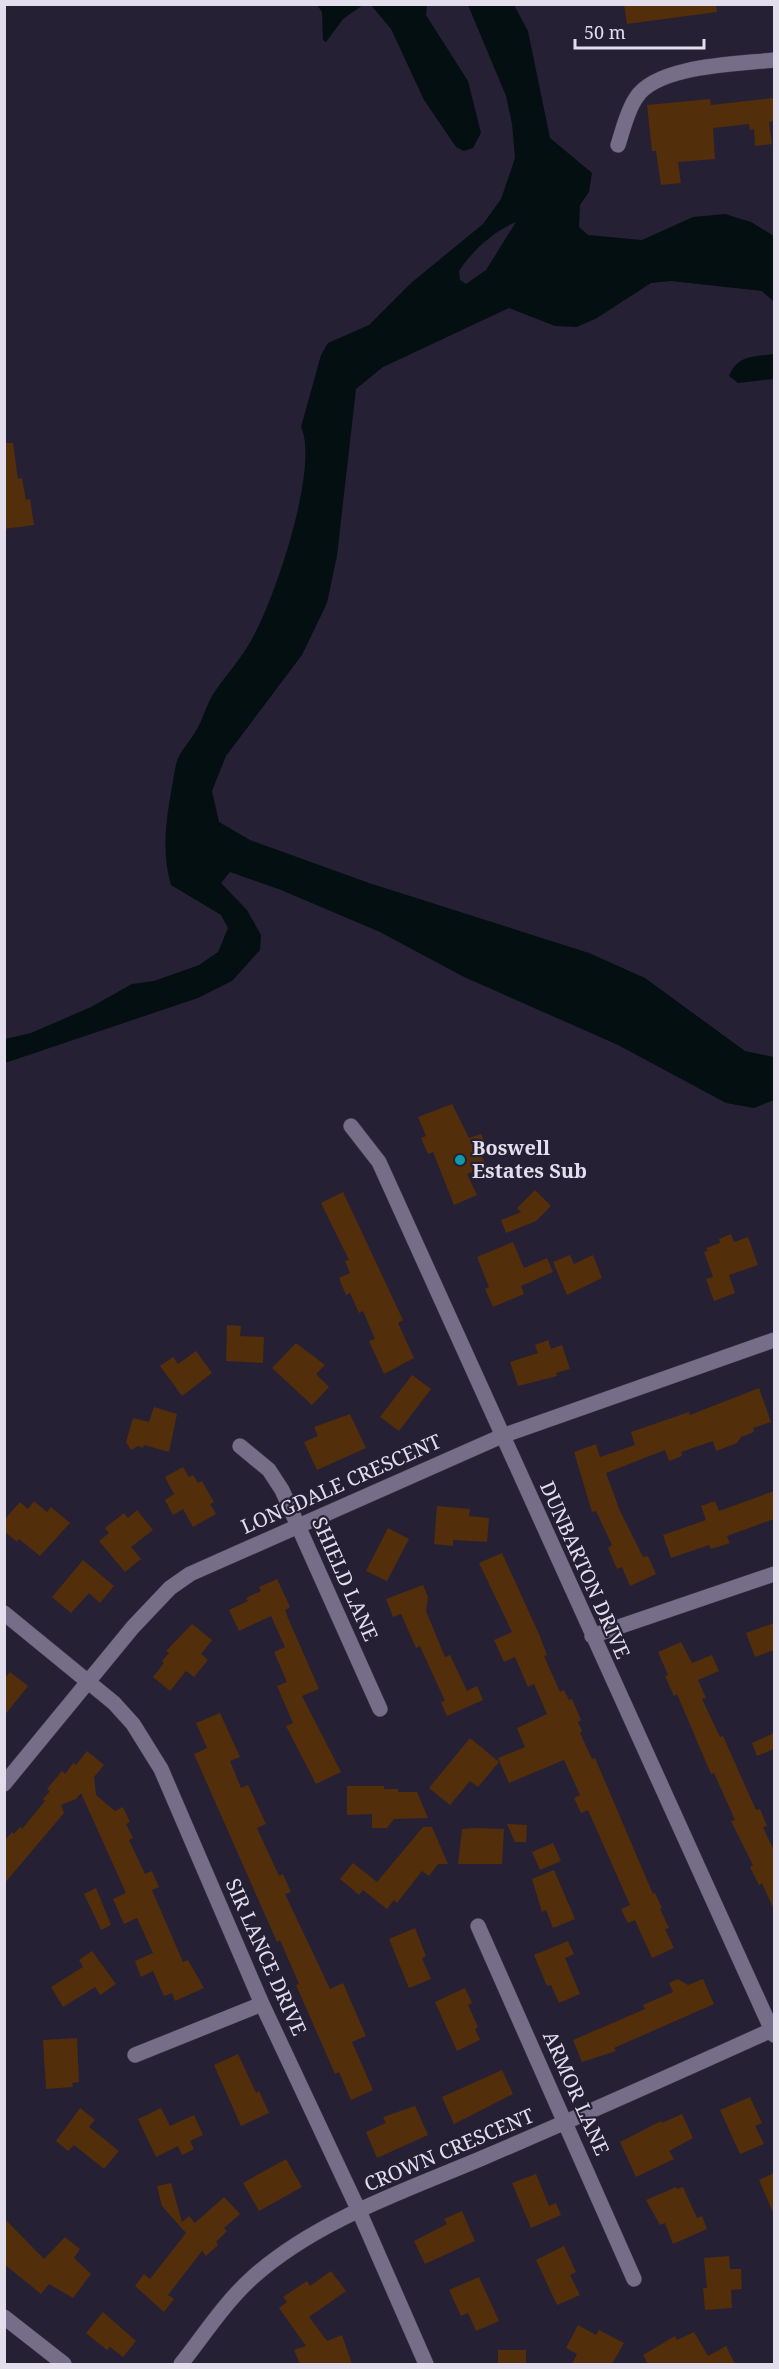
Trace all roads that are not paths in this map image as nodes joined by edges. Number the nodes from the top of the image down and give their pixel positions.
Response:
1 (774, 60) edge
2 (618, 145) dead end
3 (351, 1126) dead end
4 (774, 1340) edge
5 (502, 1436) junction
6 (240, 1446) dead end
7 (298, 1526) junction
8 (774, 1574) edge
9 (4, 1612) edge
10 (592, 1636) junction
11 (87, 1682) junction
12 (380, 1709) dead end
13 (4, 1784) edge
14 (478, 1926) dead end
15 (262, 2004) junction
16 (774, 2031) edge
17 (135, 2055) dead end
18 (567, 2122) junction
19 (359, 2211) junction
20 (634, 2279) dead end
21 (4, 2317) edge
22 (64, 2364) edge
23 (181, 2364) edge
24 (426, 2364) edge

1 - 2 street
3 - 5 street, DUNBARTON DRIVE
4 - 5 street, LONGDALE CRESCENT
5 - 7 street, LONGDALE CRESCENT
5 - 10 street, DUNBARTON DRIVE
6 - 7 street, SHIELD LANE
7 - 11 street, LONGDALE CRESCENT
7 - 12 street, SHIELD LANE
8 - 10 street
9 - 11 street, SIR LANCE DRIVE
10 - 16 street, DUNBARTON DRIVE
11 - 13 street, LONGDALE CRESCENT
11 - 15 street, SIR LANCE DRIVE
14 - 18 street, ARMOR LANE
15 - 17 street
15 - 19 street, SIR LANCE DRIVE
16 - 18 street, CROWN CRESCENT
18 - 19 street, CROWN CRESCENT
18 - 20 street, ARMOR LANE
19 - 23 street, CROWN CRESCENT
19 - 24 street, SIR LANCE DRIVE
21 - 22 street

